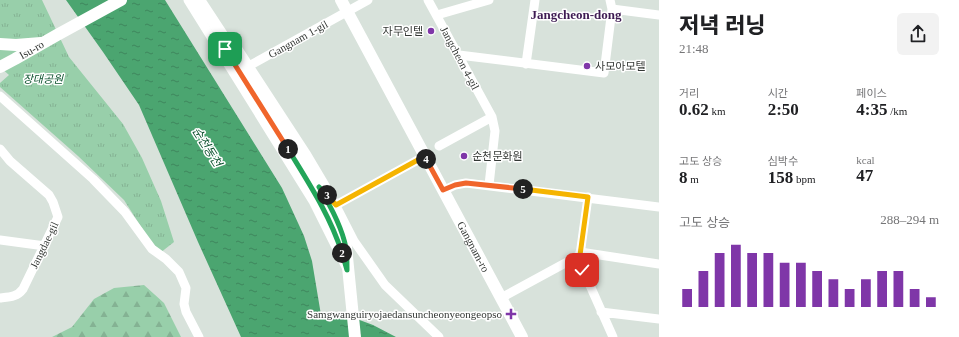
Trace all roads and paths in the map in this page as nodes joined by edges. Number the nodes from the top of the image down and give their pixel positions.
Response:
1 (121, 0) edge
2 (188, 0) edge
3 (194, 0) edge
4 (199, 0) edge
5 (206, 0) edge
6 (341, 0) edge
7 (368, 0) edge
8 (428, 0) edge
9 (489, 0) edge
10 (535, 0) edge
11 (611, 4) edge
12 (347, 12) junction
13 (437, 15) junction
14 (659, 15) edge
15 (44, 42) junction
16 (0, 44) edge
17 (459, 55) junction
18 (526, 64) junction
19 (249, 66) junction
20 (0, 67) edge
21 (0, 96) edge
22 (258, 97) junction
23 (492, 117) junction
24 (439, 146) dead end
25 (0, 149) edge
26 (425, 156) junction
27 (489, 185) junction
28 (319, 187) junction
29 (443, 190) junction
30 (588, 197) junction
31 (336, 205) junction
32 (659, 207) edge
33 (0, 240) edge
34 (45, 246) junction
35 (580, 254) junction
36 (659, 264) edge
37 (347, 270) junction
38 (0, 298) edge
39 (501, 298) junction
40 (601, 312) junction
41 (659, 319) edge
42 (199, 337) edge
43 (355, 337) edge
44 (439, 337) edge
45 (522, 337) edge
46 (613, 337) edge

1 - 15 main road, Isu-ro
2 - 37 street
3 - 22 main road
4 - 22 main road
5 - 19 street
6 - 12 main road, Gangnam-ro
7 - 12 street
8 - 13 street, Jangcheon 4-gil
9 - 13 street
10 - 18 street
11 - 14 street
11 - 18 street
12 - 19 street, Gangnam 1-gil
12 - 26 main road, Gangnam-ro
13 - 17 street, Jangcheon 4-gil
15 - 16 main road
15 - 20 main road, Isu-ro
17 - 18 street
17 - 23 street, Jangcheon 4-gil
19 - 31 street
21 - 42 street
22 - 28 main road
22 - 37 main road
23 - 24 street
23 - 27 street, Jangcheon 4-gil
25 - 34 street, Jangdae-gil
26 - 29 main road, Gangnam-ro
26 - 31 street
27 - 29 street
27 - 30 street
28 - 31 street
28 - 37 main road
29 - 39 main road, Gangnam-ro
30 - 32 street
30 - 35 street
31 - 44 street
33 - 34 street
34 - 38 street, Jangdae-gil
35 - 36 street
35 - 39 street
35 - 40 street
37 - 43 main road
39 - 45 main road, Gangnam-ro
40 - 41 street
40 - 46 street

